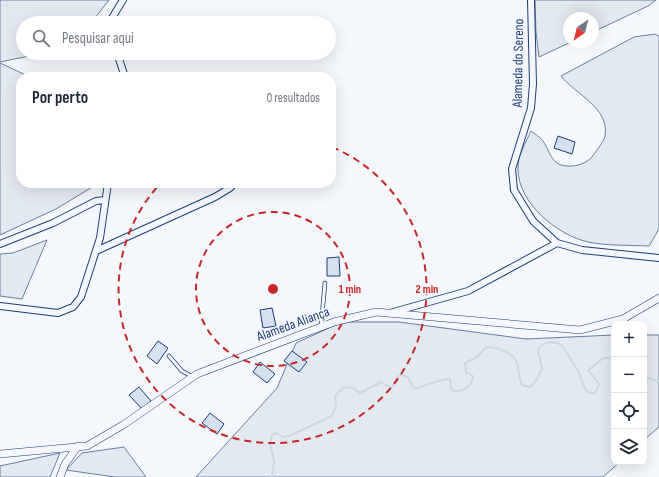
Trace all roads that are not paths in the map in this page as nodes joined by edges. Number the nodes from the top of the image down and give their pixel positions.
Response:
1 (123, 0) edge
2 (531, 0) edge
3 (113, 16) edge
4 (119, 60) edge
5 (123, 72) edge
6 (107, 188) edge
7 (230, 188) edge
8 (105, 200) junction
9 (557, 243) junction
10 (0, 244) edge
11 (96, 251) junction
12 (659, 258) edge
13 (325, 284) dead end
14 (659, 298) edge
15 (0, 306) edge
16 (389, 313) junction
17 (321, 327) junction
18 (169, 356) dead end
19 (192, 377) junction
20 (78, 446) junction
21 (0, 454) edge
22 (60, 477) edge

1 - 3 street
2 - 9 street, Alameda do Sereno
4 - 5 street
6 - 8 street
7 - 11 street
8 - 10 street
8 - 11 street
9 - 12 street, Alameda do Sereno
9 - 16 street
11 - 15 street
13 - 17 lane
14 - 16 street, Alameda Aliança
16 - 17 street, Alameda Aliança
17 - 19 street, Alameda Aliança
18 - 19 lane
19 - 20 street, Alameda Aliança
20 - 21 street, Alameda Aliança
20 - 22 street

